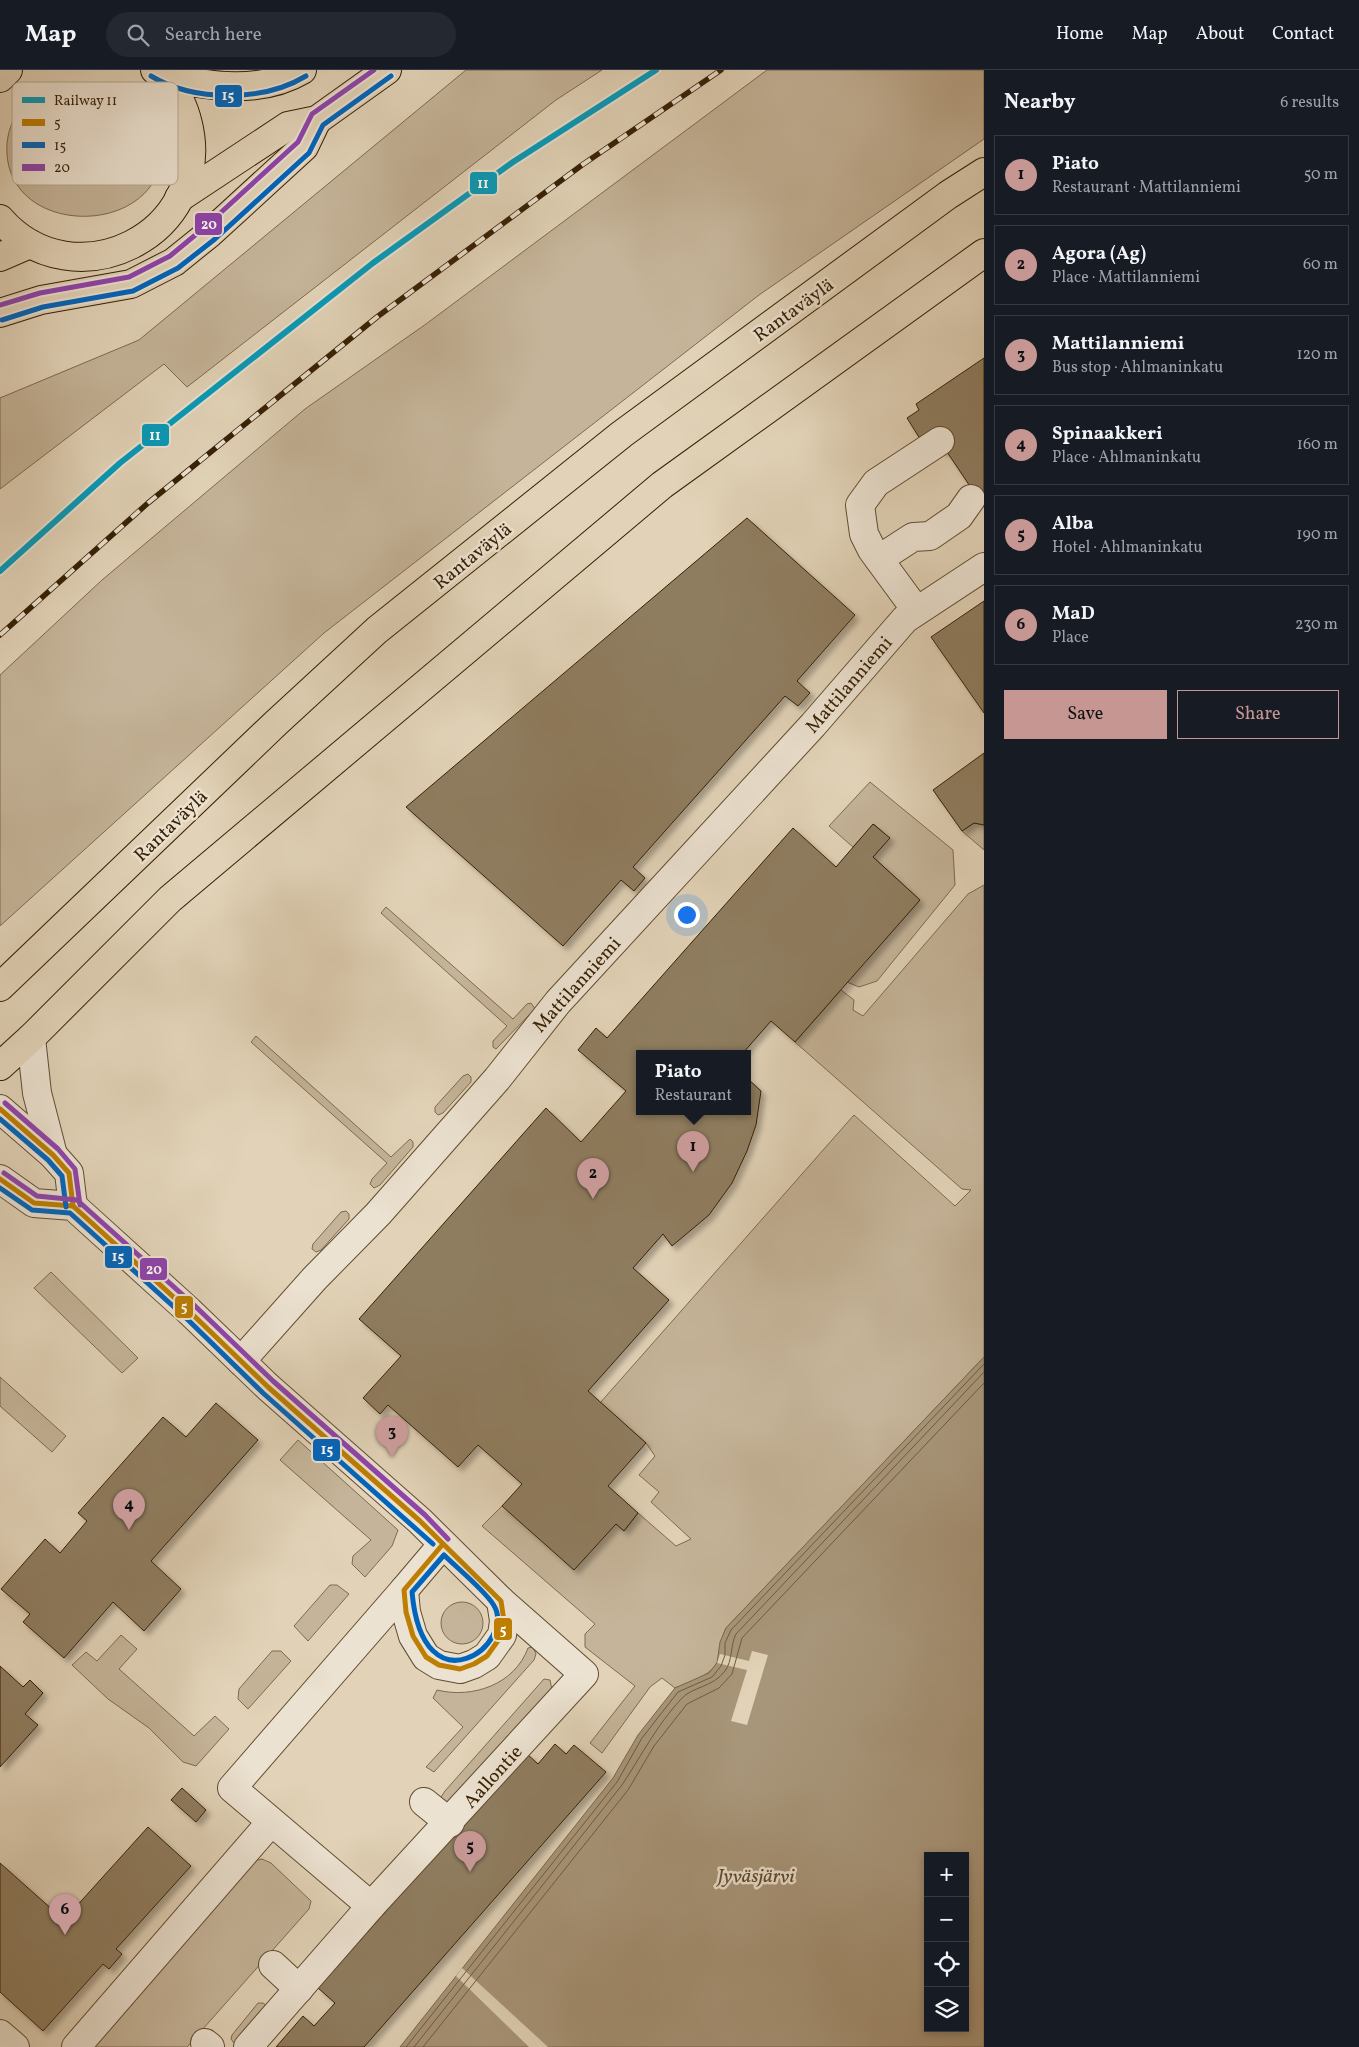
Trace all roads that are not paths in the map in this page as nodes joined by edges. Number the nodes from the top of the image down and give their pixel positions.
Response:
1 (8, 70) edge
2 (302, 70) edge
3 (387, 70) edge
4 (159, 74) edge
5 (0, 78) edge
6 (178, 99) edge
7 (317, 120) junction
8 (984, 172) edge
9 (180, 198) junction
10 (0, 219) edge
11 (30, 244) junction
12 (984, 253) edge
13 (0, 257) edge
14 (0, 314) edge
15 (940, 442) dead end
16 (913, 537) dead end
17 (879, 559) junction
18 (984, 566) edge
19 (916, 610) junction
20 (0, 987) edge
21 (31, 1038) junction
22 (0, 1066) edge
23 (0, 1109) edge
24 (53, 1155) junction
25 (0, 1179) edge
26 (73, 1206) junction
27 (241, 1362) junction
28 (443, 1544) junction
29 (404, 1590) junction
30 (501, 1601) junction
31 (424, 1802) dead end
32 (271, 1822) junction
33 (450, 1823) junction
34 (371, 1906) junction
35 (273, 1965) dead end
36 (299, 1989) junction
37 (0, 2034) edge
38 (14, 2047) edge
39 (76, 2047) edge
40 (248, 2047) edge

1 - 5 main road
2 - 4 main road
3 - 7 main road
6 - 9 main road
7 - 9 main road
7 - 14 main road
8 - 20 main road, Rantaväylä
9 - 11 main road
10 - 11 main road
11 - 13 main road
12 - 21 main road
15 - 17 street
16 - 17 street
17 - 19 street
18 - 19 street, Mattilanniemi
19 - 27 street, Mattilanniemi
21 - 22 main road
21 - 24 street
23 - 24 street
24 - 26 street
25 - 26 street
26 - 27 street
27 - 28 street
28 - 29 street
28 - 30 street
29 - 30 street
29 - 32 street
30 - 33 street, Aallontie
31 - 33 street
32 - 34 street
32 - 39 street
33 - 34 street, Aallontie
34 - 36 street, Aallontie
35 - 36 street
36 - 40 street, Aallontie
37 - 38 street

